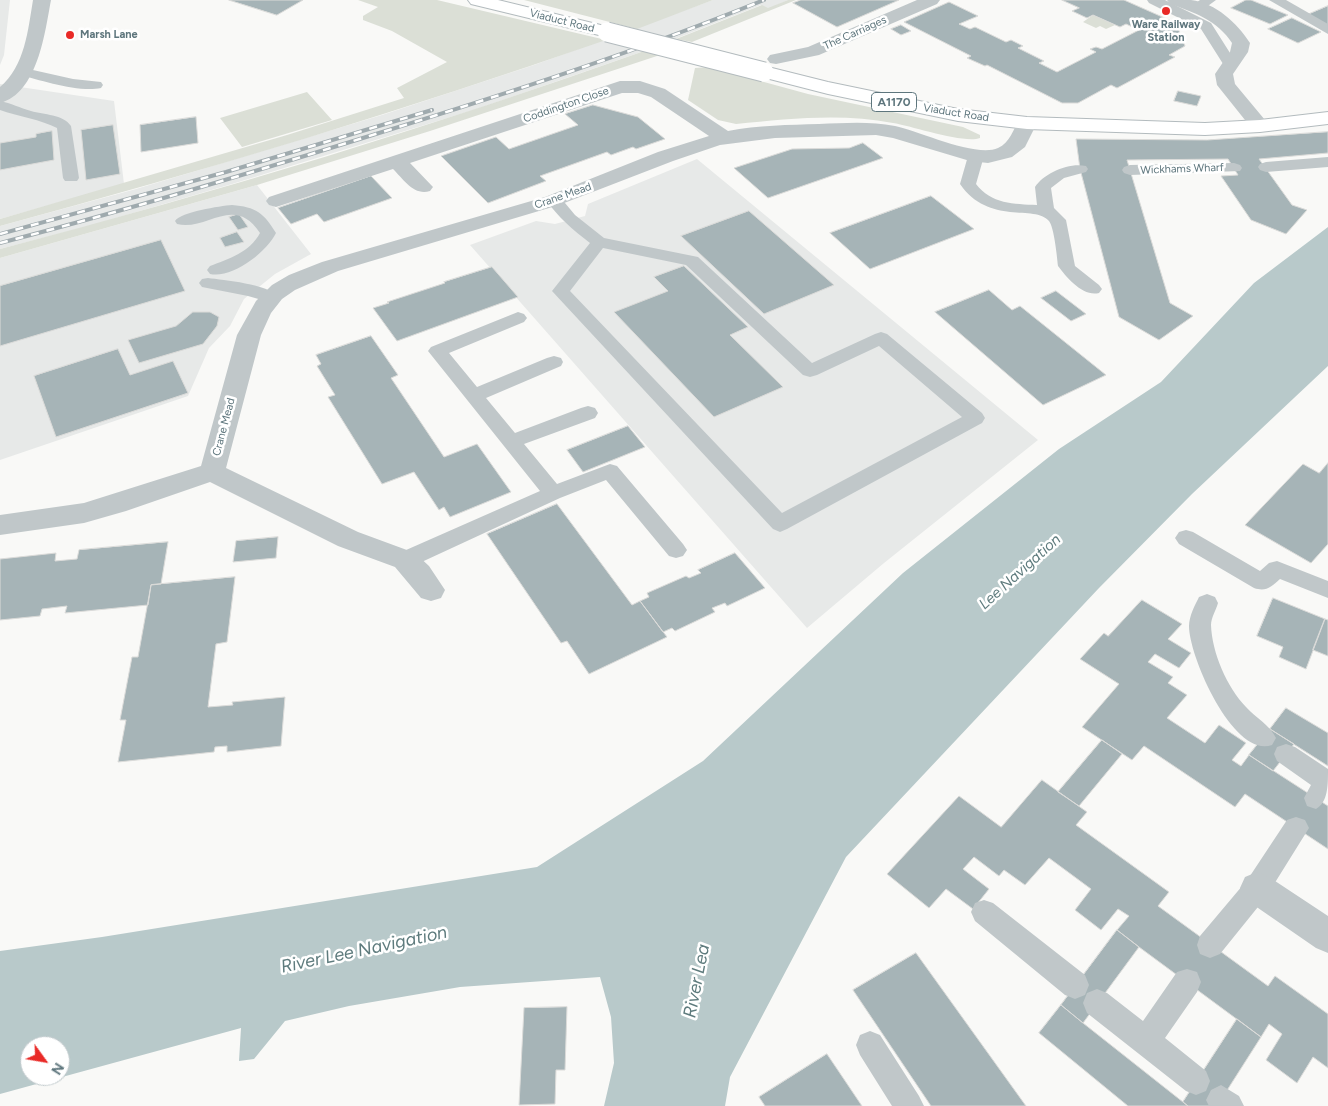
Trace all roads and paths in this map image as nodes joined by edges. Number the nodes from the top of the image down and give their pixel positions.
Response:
1 (42, 0) edge
2 (477, 0) edge
3 (931, 0) edge
4 (1154, 0) edge
5 (1176, 0) edge
6 (1276, 0) edge
7 (1203, 4) edge
8 (1328, 30) edge
9 (1230, 64) junction
10 (770, 66) junction
11 (24, 72) junction
12 (96, 85) dead end
13 (0, 97) edge
14 (0, 105) edge
15 (1328, 118) edge
16 (1027, 123) junction
17 (1260, 126) junction
18 (725, 138) junction
19 (976, 156) junction
20 (398, 162) junction
21 (1328, 162) edge
22 (1266, 167) dead end
23 (1234, 168) dead end
24 (1080, 170) dead end
25 (1130, 170) dead end
26 (71, 178) dead end
27 (423, 187) dead end
28 (554, 200) junction
29 (276, 202) dead end
30 (1046, 210) junction
31 (183, 221) dead end
32 (599, 242) junction
33 (1094, 289) dead end
34 (269, 297) junction
35 (518, 318) dead end
36 (554, 362) dead end
37 (473, 396) junction
38 (588, 413) dead end
39 (511, 442) junction
40 (212, 472) junction
41 (553, 492) junction
42 (0, 525) edge
43 (1186, 538) dead end
44 (676, 550) dead end
45 (405, 560) junction
46 (431, 590) dead end
47 (1328, 590) edge
48 (1207, 603) dead end
49 (1264, 738) dead end
50 (1286, 754) dead end
51 (1324, 788) edge
52 (1296, 828) dead end
53 (1257, 888) junction
54 (984, 912) dead end
55 (1328, 936) edge
56 (1210, 945) dead end
57 (1187, 982) dead end
58 (1075, 985) dead end
59 (1097, 1003) dead end
60 (1146, 1042) junction
61 (870, 1046) dead end
62 (1196, 1081) dead end
63 (908, 1106) edge

1 - 11 street
2 - 10 main road, Viaduct Road / A1170, bridge
3 - 10 street, The Carriages
4 - 9 lane
5 - 7 street
6 - 8 lane
7 - 9 street
9 - 17 street
10 - 16 main road, Viaduct Road / A1170
11 - 12 lane
11 - 13 street
14 - 26 lane
15 - 17 main road, Viaduct Road / A1170
16 - 17 main road, Viaduct Road / A1170
16 - 19 street, Crane Mead
18 - 19 street, Crane Mead
18 - 20 street, Coddington Close
18 - 28 street, Crane Mead
19 - 30 lane
20 - 27 street
20 - 29 street, Coddington Close
21 - 22 lane
23 - 25 lane, Wickhams Wharf
24 - 30 lane
28 - 32 lane
28 - 34 street, Crane Mead
30 - 33 lane
31 - 34 lane
32 - 32 lane
34 - 40 street, Crane Mead
35 - 37 lane
36 - 37 lane
37 - 39 lane
38 - 39 lane
39 - 41 lane
40 - 42 street, Crane Mead
40 - 45 street, Crane Mead
41 - 44 lane
41 - 45 lane
43 - 47 lane
45 - 46 street, Crane Mead
48 - 49 lane
50 - 51 lane
52 - 53 lane
53 - 55 street
53 - 56 lane
54 - 58 lane
57 - 60 lane
59 - 60 lane
60 - 62 lane
61 - 63 lane

